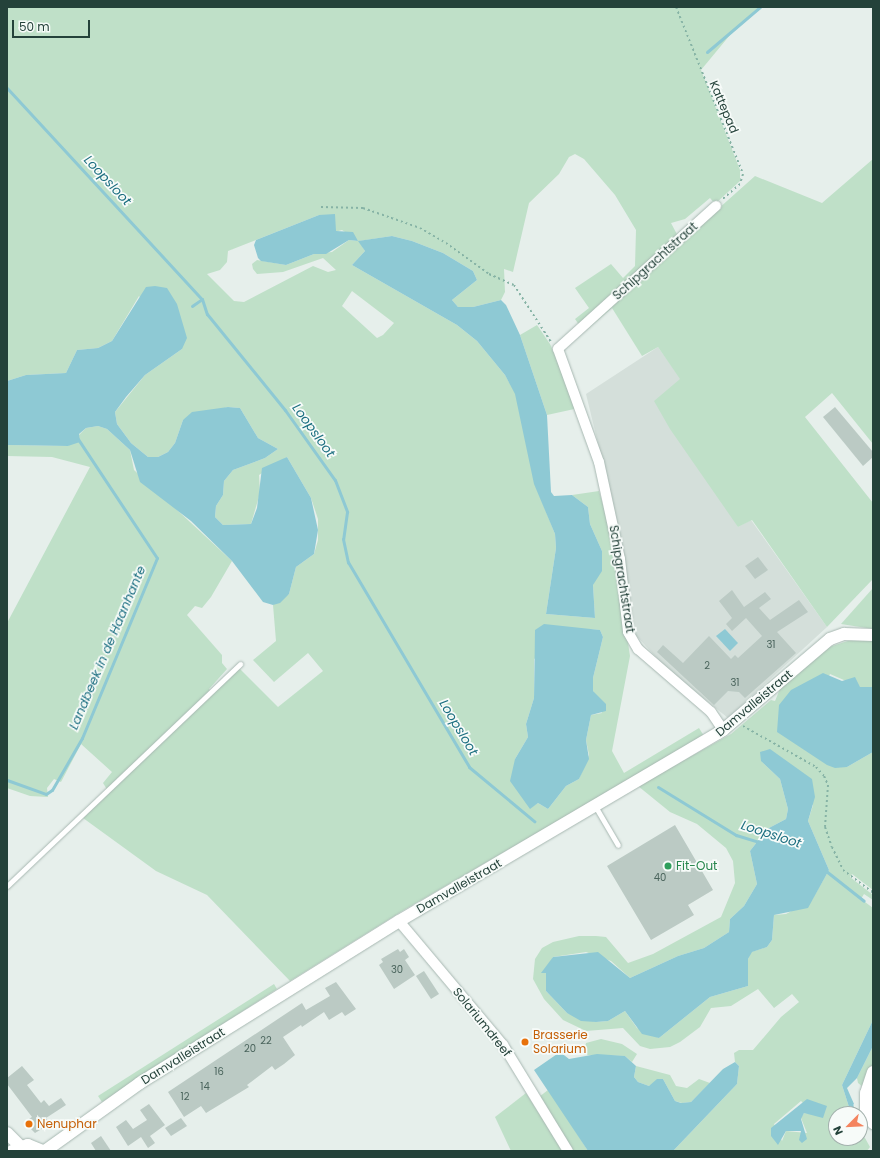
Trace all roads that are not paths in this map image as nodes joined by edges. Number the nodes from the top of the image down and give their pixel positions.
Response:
1 (716, 206) road end
2 (873, 635) edge
3 (240, 664) dead end
4 (723, 730) junction
5 (595, 806) junction
6 (618, 845) dead end
7 (7, 886) edge
8 (399, 921) junction
9 (873, 1072) edge
10 (873, 1123) edge
11 (7, 1133) edge
12 (16, 1148) edge
13 (44, 1151) edge
14 (568, 1151) edge

1 - 4 street, Schipgrachtstraat
2 - 4 street, Damvalleistraat
3 - 7 lane
4 - 5 street, Damvalleistraat
5 - 6 lane
5 - 8 street, Damvalleistraat
8 - 13 street, Damvalleistraat
8 - 14 street, Solariumdreef
9 - 10 street
11 - 12 street
12 - 13 street

